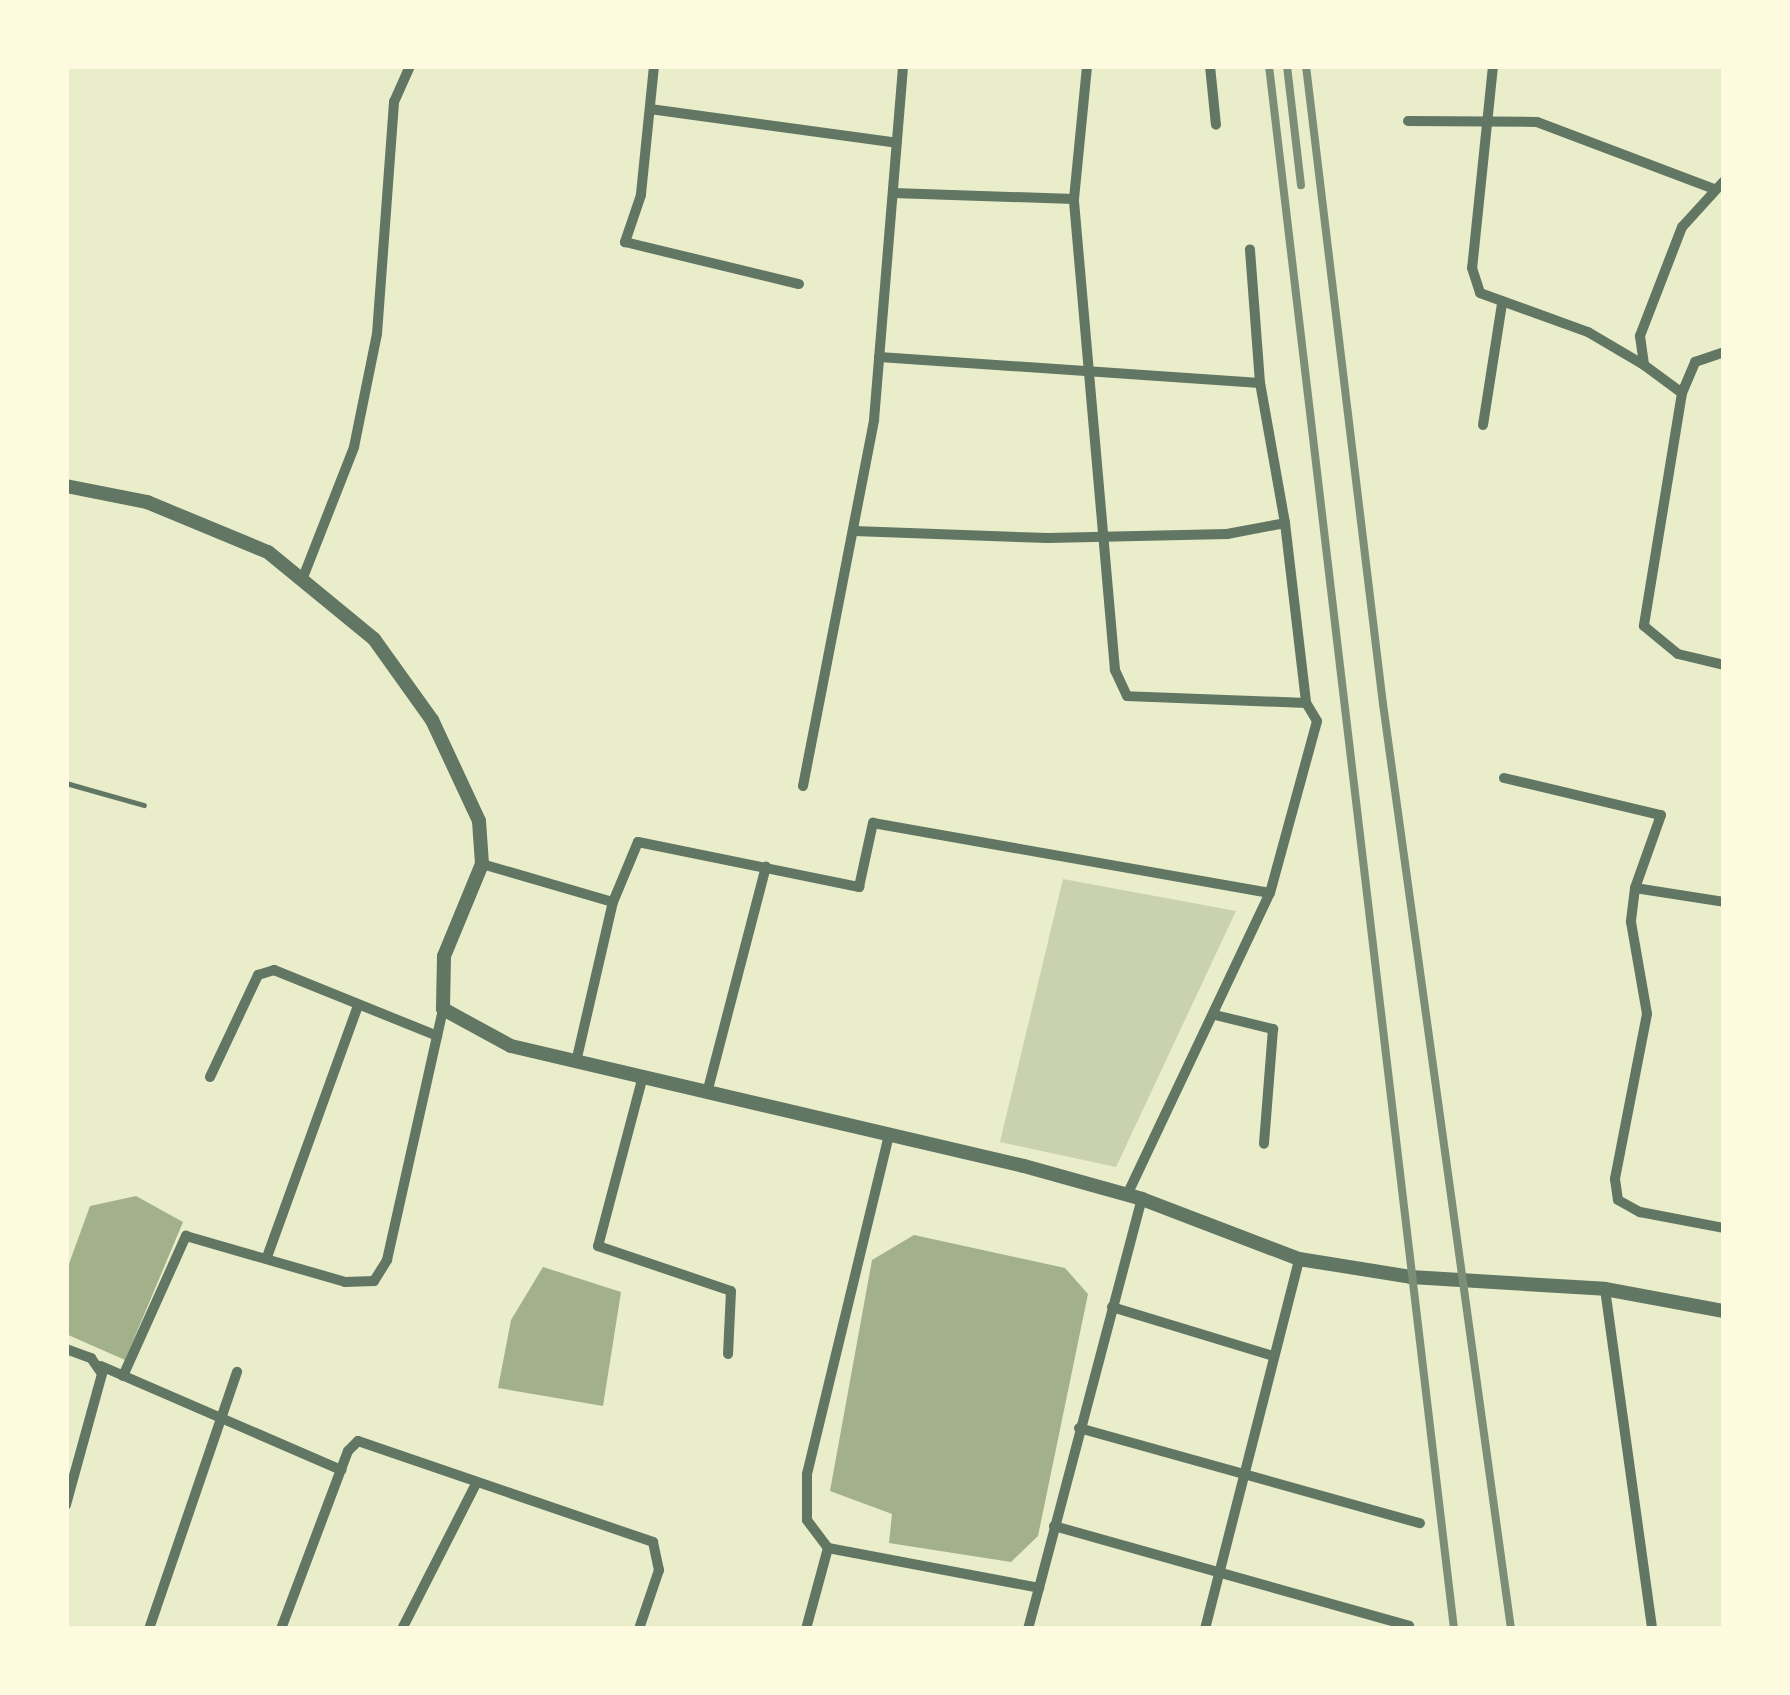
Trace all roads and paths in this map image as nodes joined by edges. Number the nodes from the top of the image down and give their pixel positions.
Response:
1 (410, 66) edge
2 (655, 66) edge
3 (903, 66) edge
4 (1087, 66) edge
5 (1210, 66) edge
6 (1493, 66) edge
7 (650, 109) junction
8 (1490, 119) junction
9 (1408, 121) dead end
10 (1216, 124) dead end
11 (897, 143) junction
12 (1719, 185) edge
13 (893, 194) junction
14 (1074, 199) junction
15 (1250, 249) dead end
16 (66, 260) edge
17 (799, 284) dead end
18 (66, 302) edge
19 (1502, 304) junction
20 (1724, 352) edge
21 (879, 357) junction
22 (1644, 365) junction
23 (1084, 372) junction
24 (1260, 383) junction
25 (1682, 393) junction
26 (1483, 425) dead end
27 (68, 492) edge
28 (1285, 523) junction
29 (854, 531) junction
30 (1105, 536) junction
31 (302, 580) junction
32 (1724, 665) edge
33 (1306, 704) junction
34 (1504, 778) dead end
35 (66, 783) edge
36 (803, 785) dead end
37 (144, 805) dead end
38 (482, 864) junction
39 (766, 867) junction
40 (1635, 888) junction
41 (1270, 893) junction
42 (614, 902) junction
43 (1724, 902) edge
44 (358, 1005) junction
45 (442, 1010) junction
46 (1215, 1015) junction
47 (437, 1036) junction
48 (576, 1062) junction
49 (644, 1076) junction
50 (210, 1077) dead end
51 (707, 1093) junction
52 (890, 1136) junction
53 (1264, 1144) dead end
54 (1135, 1197) junction
55 (1724, 1228) edge
56 (267, 1257) junction
57 (1299, 1259) junction
58 (1605, 1289) junction
59 (1112, 1307) junction
60 (1724, 1311) edge
61 (66, 1349) edge
62 (728, 1354) dead end
63 (1274, 1356) junction
64 (101, 1366) junction
65 (237, 1372) dead end
66 (123, 1376) junction
67 (219, 1421) junction
68 (1079, 1428) junction
69 (341, 1470) junction
70 (1249, 1475) junction
71 (476, 1484) junction
72 (66, 1505) edge
73 (1420, 1523) dead end
74 (1054, 1526) junction
75 (828, 1548) junction
76 (1220, 1577) junction
77 (1039, 1588) junction
78 (1409, 1626) edge
79 (149, 1629) edge
80 (281, 1629) edge
81 (402, 1629) edge
82 (639, 1629) edge
83 (806, 1629) edge
84 (1028, 1629) edge
85 (1205, 1629) edge
86 (1652, 1629) edge

1 - 31 street
2 - 7 street
3 - 11 street
4 - 14 street
5 - 10 street
6 - 8 street
7 - 11 street
7 - 17 street
8 - 9 street
8 - 12 street
8 - 19 street
11 - 13 street
12 - 22 street
13 - 14 street
13 - 21 street
14 - 23 street
15 - 24 street
16 - 18 lane
19 - 22 street
19 - 26 street
20 - 25 street
21 - 23 street
21 - 29 street
22 - 25 street
23 - 24 street
23 - 30 street
24 - 28 street
25 - 32 street
27 - 31 street
28 - 30 street
28 - 33 street
29 - 30 street
29 - 36 street
30 - 33 street
31 - 38 street
33 - 41 street
34 - 40 street
35 - 37 lane
38 - 42 street
38 - 45 street
39 - 41 street
39 - 42 street
39 - 51 street
40 - 43 street
40 - 55 street
41 - 46 street
42 - 48 street
44 - 47 street
44 - 50 street
44 - 56 street
45 - 47 street
45 - 48 street
46 - 53 street
46 - 54 street
47 - 56 street
48 - 49 street
49 - 51 street
49 - 62 street
51 - 52 street
52 - 54 street
52 - 75 street
54 - 57 street
54 - 59 street
56 - 66 street
57 - 58 street
57 - 63 street
58 - 60 street
58 - 86 street
59 - 63 street
59 - 68 street
61 - 64 street
63 - 70 street
64 - 66 street
64 - 72 street
65 - 67 street
66 - 67 street
67 - 69 street
67 - 79 street
68 - 70 street
68 - 74 street
69 - 71 street
69 - 80 street
70 - 73 street
70 - 76 street
71 - 81 street
71 - 82 street
74 - 76 street
74 - 77 street
75 - 77 street
75 - 83 street
76 - 78 street
76 - 85 street
77 - 84 street

